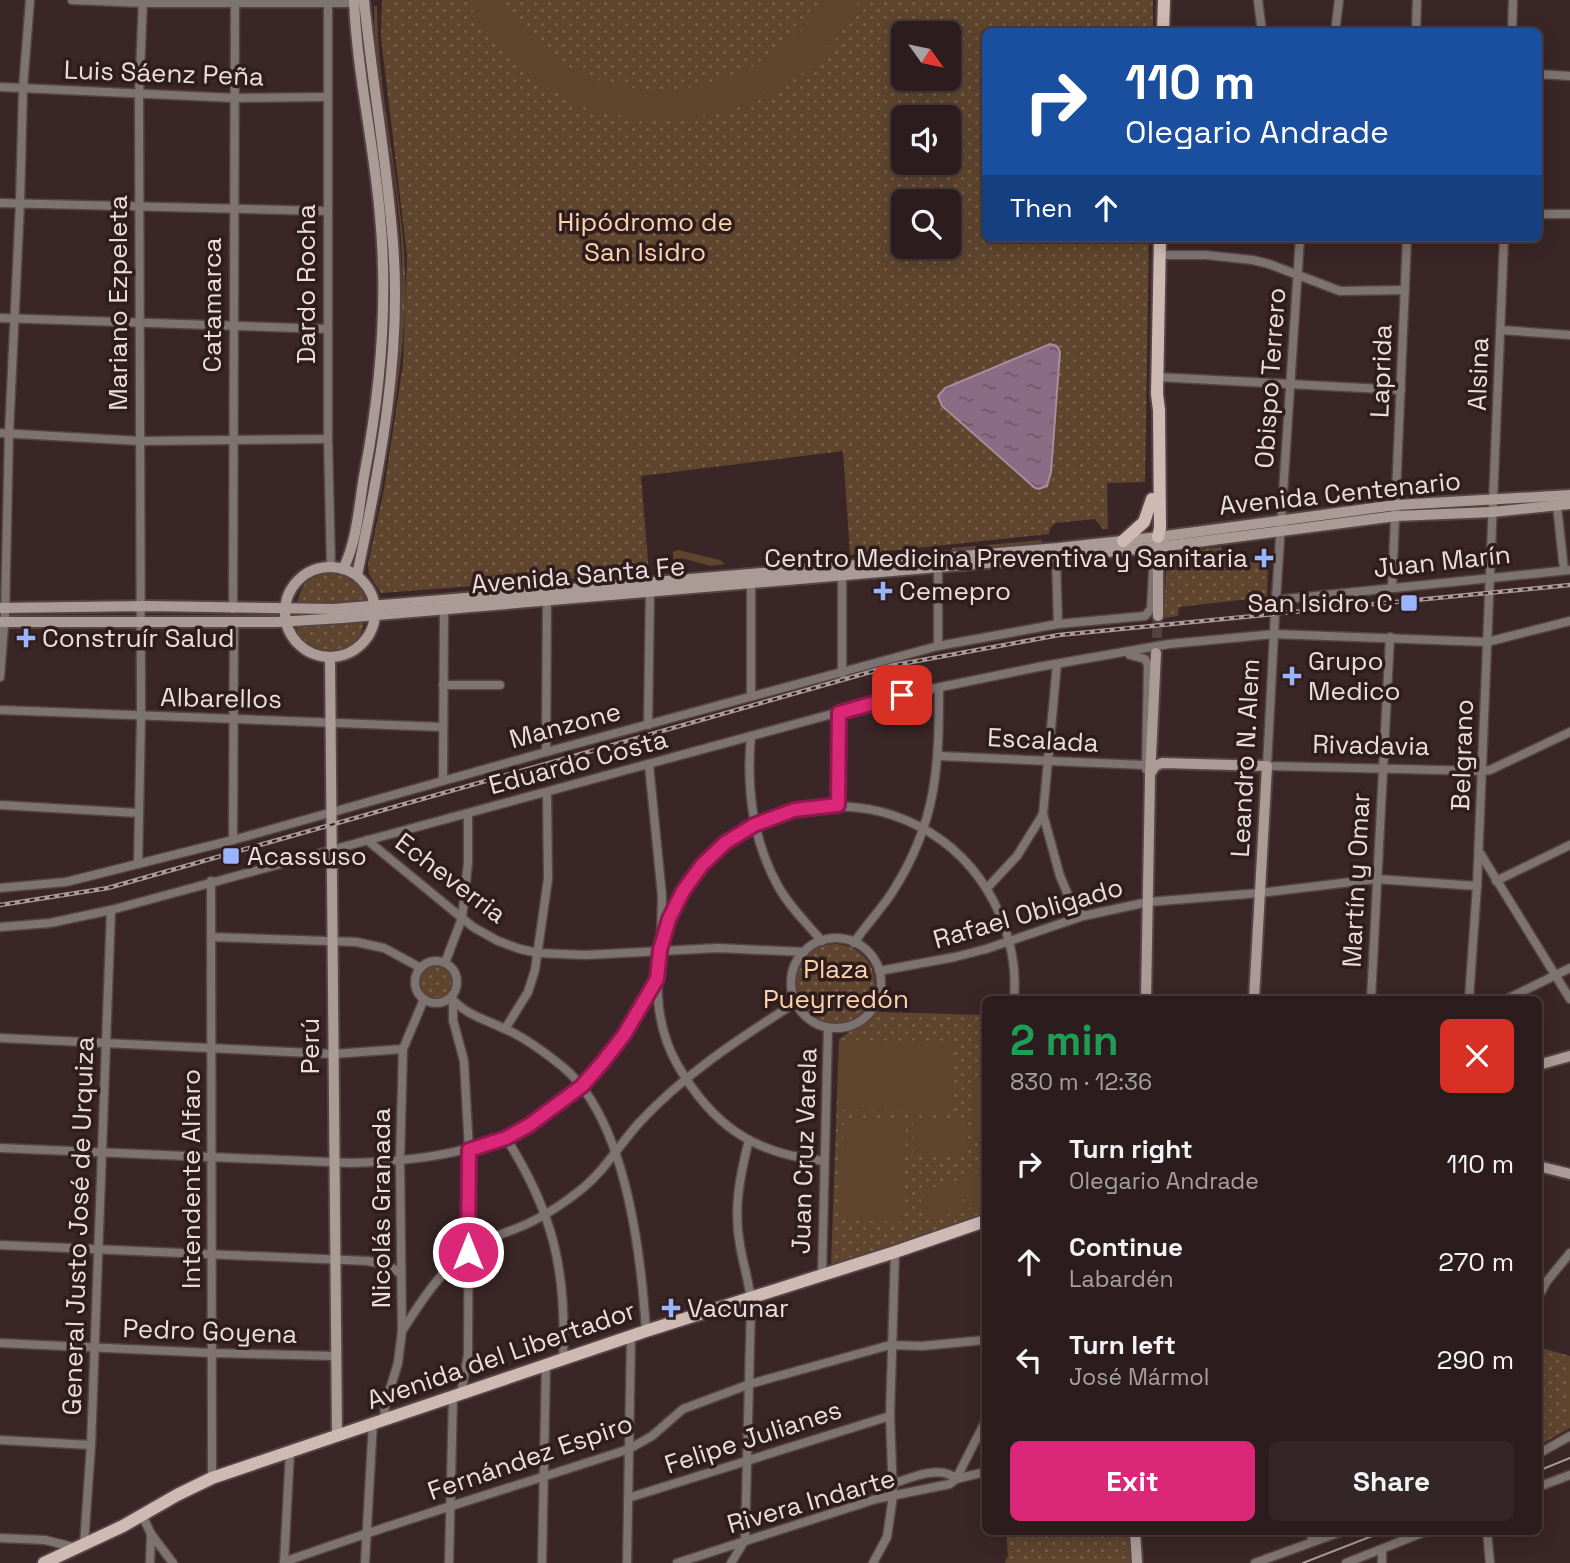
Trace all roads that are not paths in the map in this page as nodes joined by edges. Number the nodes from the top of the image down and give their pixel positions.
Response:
1 (30, 0) edge
2 (72, 0) edge
3 (1164, 0) edge
4 (1258, 0) edge
5 (1339, 0) edge
6 (1417, 0) edge
7 (1513, 0) edge
8 (235, 1) edge
9 (328, 1) edge
10 (359, 1) edge
11 (143, 2) edge
12 (1163, 28) edge
13 (1262, 28) edge
14 (1336, 28) edge
15 (1416, 28) edge
16 (1512, 28) edge
17 (1542, 74) edge
18 (1570, 76) edge
19 (0, 88) edge
20 (23, 88) junction
21 (139, 94) junction
22 (326, 97) junction
23 (234, 98) junction
24 (0, 203) edge
25 (20, 204) junction
26 (139, 206) junction
27 (233, 209) junction
28 (327, 211) junction
29 (1542, 214) edge
30 (1570, 214) edge
31 (1160, 242) edge
32 (1300, 242) edge
33 (1407, 242) edge
34 (1504, 242) edge
35 (1160, 255) junction
36 (1297, 275) junction
37 (1405, 290) junction
38 (0, 318) edge
39 (13, 318) junction
40 (138, 323) junction
41 (233, 326) junction
42 (327, 329) junction
43 (1501, 330) junction
44 (1570, 335) edge
45 (1157, 377) junction
46 (1289, 385) junction
47 (1401, 390) junction
48 (1157, 394) junction
49 (5, 433) edge
50 (328, 439) junction
51 (233, 440) junction
52 (140, 441) junction
53 (1570, 495) edge
54 (1152, 499) junction
55 (1570, 504) edge
56 (1557, 506) junction
57 (1492, 507) junction
58 (1396, 511) junction
59 (1280, 526) junction
60 (1123, 541) junction
61 (1158, 542) junction
62 (1056, 557) junction
63 (938, 563) junction
64 (337, 568) junction
65 (1567, 570) edge
66 (842, 571) junction
67 (357, 575) junction
68 (1490, 577) junction
69 (751, 579) junction
70 (651, 587) junction
71 (1392, 587) junction
72 (547, 596) junction
73 (493, 600) junction
74 (1276, 600) junction
75 (140, 606) junction
76 (3, 608) edge
77 (443, 609) junction
78 (375, 611) junction
79 (233, 615) junction
80 (285, 616) junction
81 (1158, 616) tunnel mouth
82 (141, 620) junction
83 (1570, 621) edge
84 (2, 622) edge
85 (1058, 624) junction
86 (1274, 634) junction
87 (1390, 637) junction
88 (1487, 642) junction
89 (1169, 644) junction
90 (937, 646) junction
91 (1156, 653) tunnel mouth
92 (1123, 654) junction
93 (330, 658) junction
94 (1057, 664) junction
95 (842, 674) junction
96 (0, 677) edge
97 (443, 685) junction
98 (500, 685) dead end
99 (939, 688) junction
100 (751, 696) junction
101 (0, 710) edge
102 (839, 713) junction
103 (141, 717) junction
104 (235, 719) junction
105 (330, 722) junction
106 (648, 725) junction
107 (442, 727) junction
108 (1570, 733) edge
109 (751, 736) junction
110 (1152, 741) junction
111 (546, 752) junction
112 (939, 756) junction
113 (1159, 759) junction
114 (1049, 762) junction
115 (649, 765) junction
116 (1267, 766) junction
117 (1384, 768) junction
118 (1147, 769) junction
119 (1482, 771) junction
120 (443, 780) junction
121 (547, 792) junction
122 (0, 805) edge
123 (838, 805) junction
124 (138, 813) junction
125 (333, 813) junction
126 (468, 813) junction
127 (1043, 814) junction
128 (754, 825) junction
129 (924, 830) junction
130 (233, 840) junction
131 (367, 840) junction
132 (1570, 845) edge
133 (334, 849) junction
134 (1479, 850) junction
135 (138, 864) junction
136 (1376, 879) junction
137 (211, 881) junction
138 (1496, 881) junction
139 (1478, 886) junction
140 (0, 888) edge
141 (986, 888) junction
142 (1260, 893) junction
143 (1148, 902) junction
144 (111, 910) junction
145 (1083, 916) junction
146 (463, 918) junction
147 (0, 927) edge
148 (211, 937) junction
149 (334, 940) junction
150 (822, 941) junction
151 (1009, 941) junction
152 (854, 943) junction
153 (660, 950) junction
154 (804, 952) junction
155 (538, 953) junction
156 (445, 963) junction
157 (421, 968) junction
158 (1570, 968) edge
159 (878, 971) junction
160 (1555, 975) junction
161 (657, 979) junction
162 (1014, 996) edge
163 (1146, 996) edge
164 (1254, 996) edge
165 (1371, 996) edge
166 (1469, 996) edge
167 (1513, 996) edge
168 (424, 999) junction
169 (452, 999) junction
170 (1570, 999) edge
171 (795, 1003) junction
172 (828, 1028) junction
173 (505, 1029) junction
174 (0, 1038) edge
175 (105, 1041) junction
176 (211, 1047) junction
177 (403, 1049) junction
178 (333, 1054) junction
179 (1570, 1056) edge
180 (1542, 1064) edge
181 (686, 1080) junction
182 (582, 1086) junction
183 (506, 1138) junction
184 (749, 1140) junction
185 (0, 1148) edge
186 (469, 1150) junction
187 (100, 1152) junction
188 (615, 1153) junction
189 (211, 1158) junction
190 (400, 1160) junction
191 (824, 1161) junction
192 (334, 1162) junction
193 (1542, 1167) edge
194 (1570, 1174) edge
195 (545, 1214) junction
196 (982, 1222) edge
197 (0, 1245) edge
198 (97, 1249) junction
199 (468, 1252) junction
200 (895, 1252) junction
201 (1570, 1252) edge
202 (211, 1254) junction
203 (335, 1259) junction
204 (401, 1274) junction
205 (822, 1275) junction
206 (1542, 1290) edge
207 (751, 1297) junction
208 (402, 1331) junction
209 (646, 1331) junction
210 (631, 1336) junction
211 (982, 1340) edge
212 (0, 1343) edge
213 (890, 1345) junction
214 (94, 1348) junction
215 (212, 1353) junction
216 (336, 1356) junction
217 (563, 1359) junction
218 (546, 1364) junction
219 (750, 1384) junction
220 (457, 1394) junction
221 (890, 1416) junction
222 (379, 1421) junction
223 (982, 1428) edge
224 (337, 1435) junction
225 (1570, 1436) edge
226 (0, 1440) edge
227 (90, 1445) junction
228 (629, 1449) junction
229 (290, 1451) junction
230 (1542, 1452) edge
231 (747, 1462) junction
232 (982, 1473) edge
233 (1570, 1475) edge
234 (212, 1478) junction
235 (543, 1478) junction
236 (956, 1479) junction
237 (892, 1484) junction
238 (1542, 1486) edge
239 (893, 1496) junction
240 (628, 1498) junction
241 (450, 1508) junction
242 (142, 1515) junction
243 (366, 1533) junction
244 (150, 1534) junction
245 (1135, 1535) edge
246 (1311, 1535) edge
247 (1332, 1535) edge
248 (1417, 1535) edge
249 (1487, 1535) edge
250 (0, 1538) edge
251 (745, 1540) junction
252 (1312, 1542) junction
253 (81, 1546) junction
254 (1382, 1549) junction
255 (62, 1559) edge
256 (284, 1562) edge
257 (44, 1563) edge
258 (150, 1563) edge
259 (173, 1563) edge
260 (365, 1563) edge
261 (449, 1563) edge
262 (542, 1563) edge
263 (616, 1563) edge
264 (628, 1563) edge
265 (677, 1563) edge
266 (731, 1563) edge
267 (873, 1563) edge
268 (1137, 1563) edge
269 (1255, 1563) edge
270 (1346, 1563) edge
271 (1382, 1563) edge
272 (1490, 1563) edge

1 - 20 street
2 - 11 street
3 - 12 main road
4 - 13 street
5 - 14 street
6 - 15 street
7 - 16 street
8 - 9 street
8 - 11 street
8 - 23 street, Catamarca
9 - 10 street
9 - 22 street, Dardo Rocha
10 - 64 main road
10 - 67 main road
11 - 21 street, Mariano Ezpeleta
17 - 18 street
19 - 20 street, Luis Sáenz Peña
20 - 21 street, Luis Sáenz Peña
20 - 25 street
21 - 23 street, Luis Sáenz Peña
21 - 26 street, Mariano Ezpeleta
22 - 23 street, Luis Sáenz Peña
22 - 28 street, Dardo Rocha
23 - 27 street, Catamarca
24 - 25 street
25 - 26 street
25 - 39 street
26 - 27 street
26 - 40 street, Mariano Ezpeleta
27 - 28 street
27 - 41 street, Catamarca
28 - 42 street, Dardo Rocha
29 - 30 street
31 - 35 main road
32 - 36 street, Obispo Terrero
33 - 37 street, Laprida
34 - 43 street, Alsina
35 - 36 street
35 - 45 main road
36 - 37 street
36 - 46 street, Obispo Terrero
37 - 47 street, Laprida
38 - 39 street
39 - 40 street
39 - 49 street
40 - 41 street
40 - 52 street, Mariano Ezpeleta
41 - 42 street
41 - 51 street, Catamarca
42 - 50 street, Dardo Rocha
43 - 44 street
43 - 57 street, Alsina
45 - 46 street
45 - 48 main road
46 - 47 street
46 - 59 street, Obispo Terrero
47 - 58 street, Laprida
48 - 54 main road
48 - 61 main road
49 - 52 street
49 - 76 street
50 - 51 street
50 - 64 street, Dardo Rocha
51 - 52 street
51 - 79 street, Catamarca
52 - 75 street, Mariano Ezpeleta
53 - 57 main road, Avenida Centenario
54 - 60 main road
54 - 61 main road
55 - 56 main road, Avenida Centenario
56 - 57 main road, Avenida Centenario
56 - 65 street
57 - 58 main road, Avenida Centenario
57 - 68 street, Belgrano
58 - 59 main road, Avenida Centenario
58 - 71 street
59 - 61 main road, Avenida Centenario
59 - 74 street, Leandro N. Alem
60 - 61 main road, Avenida Santa Fe
60 - 63 main road, Avenida Santa Fe
61 - 62 main road, Avenida Santa Fe
61 - 81 main road
61 - 85 street, Manzone
62 - 63 main road, Avenida Santa Fe
62 - 85 street
63 - 66 main road, Avenida Santa Fe
63 - 90 street
64 - 67 main road
64 - 80 main road
65 - 68 street, Juan Marín
66 - 69 main road, Avenida Santa Fe
66 - 95 street
67 - 78 main road
68 - 71 street, Juan Marín
68 - 88 street, Belgrano
69 - 70 main road, Avenida Santa Fe
69 - 100 street
70 - 72 main road, Avenida Santa Fe
70 - 106 street
71 - 74 street, Juan Marín
72 - 73 main road, Avenida Santa Fe
72 - 111 street
73 - 77 main road, Avenida Santa Fe
73 - 78 main road, Avenida Santa Fe
74 - 86 street, Leandro N. Alem
75 - 76 main road, Avenida Santa Fe
75 - 79 main road, Avenida Santa Fe
75 - 82 street
76 - 84 street
77 - 78 main road, Avenida Santa Fe
77 - 97 street
78 - 80 main road, Avenida Santa Fe
78 - 93 main road
79 - 80 main road, Avenida Santa Fe
79 - 82 main road, Avenida Santa Fe
79 - 104 street
80 - 93 main road
82 - 84 main road, Avenida Santa Fe
82 - 103 street
83 - 88 street, Eduardo Costa
84 - 96 street
85 - 90 street, Manzone
86 - 87 street, Eduardo Costa
86 - 89 street, Eduardo Costa
86 - 116 street, Leandro N. Alem
87 - 88 street, Eduardo Costa
87 - 117 street, Martín y Omar
88 - 119 street, Belgrano
89 - 92 street, Eduardo Costa
89 - 113 street
90 - 95 street, Manzone
91 - 110 main road
92 - 94 street, Eduardo Costa
92 - 118 street
93 - 105 main road, Perú
94 - 99 street, Eduardo Costa
94 - 114 street
95 - 100 street, Manzone
97 - 98 street
97 - 107 street
99 - 102 street, Eduardo Costa
99 - 112 street
100 - 106 street, Manzone
101 - 103 street, Albarellos
102 - 109 street, Eduardo Costa
102 - 123 street
103 - 104 street, Albarellos
103 - 124 street
104 - 105 street, Albarellos
104 - 130 street
105 - 107 street, Albarellos
105 - 125 main road, Perú
106 - 111 street, Manzone
107 - 120 street
108 - 119 street, Rivadavia
109 - 115 street, Eduardo Costa
109 - 128 street
110 - 113 main road
110 - 118 main road
111 - 120 street, Manzone
112 - 114 street, Escalada
112 - 129 street
113 - 116 main road, Rivadavia
113 - 118 main road
114 - 118 street, Escalada
114 - 127 street
115 - 121 street, Eduardo Costa
115 - 153 street
116 - 117 street, Rivadavia
116 - 142 main road, Leandro N. Alem
117 - 119 street, Rivadavia
117 - 136 street, Martín y Omar
118 - 143 main road
119 - 134 street, Belgrano
120 - 125 street, Manzone
121 - 126 street, Eduardo Costa
121 - 155 street
122 - 124 street
123 - 128 street
123 - 129 street
124 - 135 street
125 - 130 street, Manzone
125 - 133 main road, Perú
126 - 131 street, Eduardo Costa
126 - 146 street
127 - 141 street
127 - 145 street
128 - 150 street
128 - 153 street
129 - 141 street
129 - 152 street
130 - 135 street, Manzone
131 - 133 street, Eduardo Costa
131 - 146 street, Echeverria
132 - 138 street
133 - 137 street, Eduardo Costa
133 - 149 main road, Perú
134 - 138 street
134 - 139 street, Belgrano
135 - 140 street, Manzone
136 - 139 street
136 - 142 street
136 - 165 street, Martín y Omar
137 - 144 street, Eduardo Costa
137 - 148 street, Intendente Alfaro
138 - 160 street
139 - 166 street, Belgrano
141 - 151 street
142 - 143 street
142 - 164 main road, Leandro N. Alem
143 - 145 street, Rafael Obligado
143 - 163 main road
144 - 147 street, Eduardo Costa
144 - 175 street, General Justo José de Urquiza
145 - 151 street, Rafael Obligado
146 - 155 street, Echeverria
146 - 156 street
148 - 149 street
148 - 176 street, Intendente Alfaro
149 - 157 street
149 - 178 main road, Perú
150 - 152 street
150 - 154 street
151 - 159 street, Rafael Obligado
151 - 162 street
152 - 159 street
153 - 154 street, Echeverria
153 - 155 street, Echeverria
153 - 161 street
154 - 171 street
155 - 173 street
156 - 157 street
156 - 169 street
157 - 168 street
158 - 160 street
159 - 172 street
160 - 167 street
160 - 170 street
161 - 181 street
161 - 182 street
168 - 169 street
168 - 177 street, Nicolás Granada
169 - 173 street
169 - 186 street
171 - 172 street
171 - 181 street
172 - 191 street, Juan Cruz Varela
173 - 182 street
174 - 175 street
175 - 176 street
175 - 187 street, General Justo José de Urquiza
176 - 178 street
176 - 189 street, Intendente Alfaro
177 - 178 street
177 - 190 street, Nicolás Granada
178 - 192 main road, Perú
179 - 180 main road
181 - 184 street
181 - 188 street
182 - 183 street
182 - 188 street
183 - 186 street
183 - 195 street
184 - 191 street
184 - 207 street
185 - 187 street
186 - 190 street
186 - 199 street
187 - 189 street
187 - 198 street, General Justo José de Urquiza
188 - 195 street
188 - 209 street
189 - 192 street
189 - 202 street, Intendente Alfaro
190 - 192 street
190 - 204 street, Nicolás Granada
191 - 205 street, Juan Cruz Varela
192 - 203 main road, Perú
193 - 194 main road
195 - 199 street
195 - 217 street
196 - 200 main road, Avenida del Libertador
197 - 198 street
198 - 202 street
198 - 214 street, General Justo José de Urquiza
199 - 208 street
199 - 220 street
200 - 205 main road, Avenida del Libertador
200 - 213 street
201 - 206 street
202 - 203 street
202 - 215 street, Intendente Alfaro
203 - 204 street
203 - 216 main road, Perú
204 - 208 street, Nicolás Granada
205 - 207 main road, Avenida del Libertador
207 - 209 main road, Avenida del Libertador
207 - 219 street
208 - 222 street, Nicolás Granada
209 - 210 main road, Avenida del Libertador
210 - 217 main road, Avenida del Libertador
210 - 228 street
211 - 213 street, Fernández Espiro
212 - 214 street, Pedro Goyena
213 - 219 street, Fernández Espiro
213 - 221 street
214 - 215 street, Pedro Goyena
214 - 227 street, General Justo José de Urquiza
215 - 216 street, Pedro Goyena
215 - 234 street, Intendente Alfaro
216 - 224 main road, Perú
217 - 218 main road, Avenida del Libertador
218 - 220 main road, Avenida del Libertador
218 - 235 street
219 - 228 street, Fernández Espiro
219 - 231 street
220 - 222 main road, Avenida del Libertador
220 - 241 street
221 - 231 street, Felipe Julianes
221 - 237 street
222 - 224 main road, Avenida del Libertador
222 - 243 street, Nicolás Granada
223 - 236 street
224 - 229 main road, Avenida del Libertador
225 - 230 street
226 - 227 street
227 - 253 street, General Justo José de Urquiza
228 - 235 street, Fernández Espiro
228 - 240 street
229 - 234 main road, Avenida del Libertador
229 - 256 street
231 - 240 street, Felipe Julianes
231 - 251 street
232 - 236 street, Rivera Indarte
233 - 238 street
234 - 242 main road, Avenida del Libertador
235 - 241 street, Fernández Espiro
235 - 262 street
236 - 237 street, Rivera Indarte
236 - 239 street, Rivera Indarte
237 - 239 street
239 - 251 street, Rivera Indarte
239 - 267 street
240 - 264 street
241 - 243 street, Fernández Espiro
241 - 261 street
242 - 244 street
242 - 253 main road, Avenida del Libertador
243 - 256 street, Fernández Espiro
243 - 260 street, Nicolás Granada
244 - 258 street
244 - 259 street
245 - 268 main road
246 - 252 street
247 - 252 street
248 - 254 street
249 - 272 street
250 - 253 street
251 - 265 street, Rivera Indarte
251 - 266 street
252 - 269 street
253 - 255 main road, Avenida del Libertador
254 - 270 street
254 - 271 street
255 - 257 main road, Avenida del Libertador
263 - 264 street

